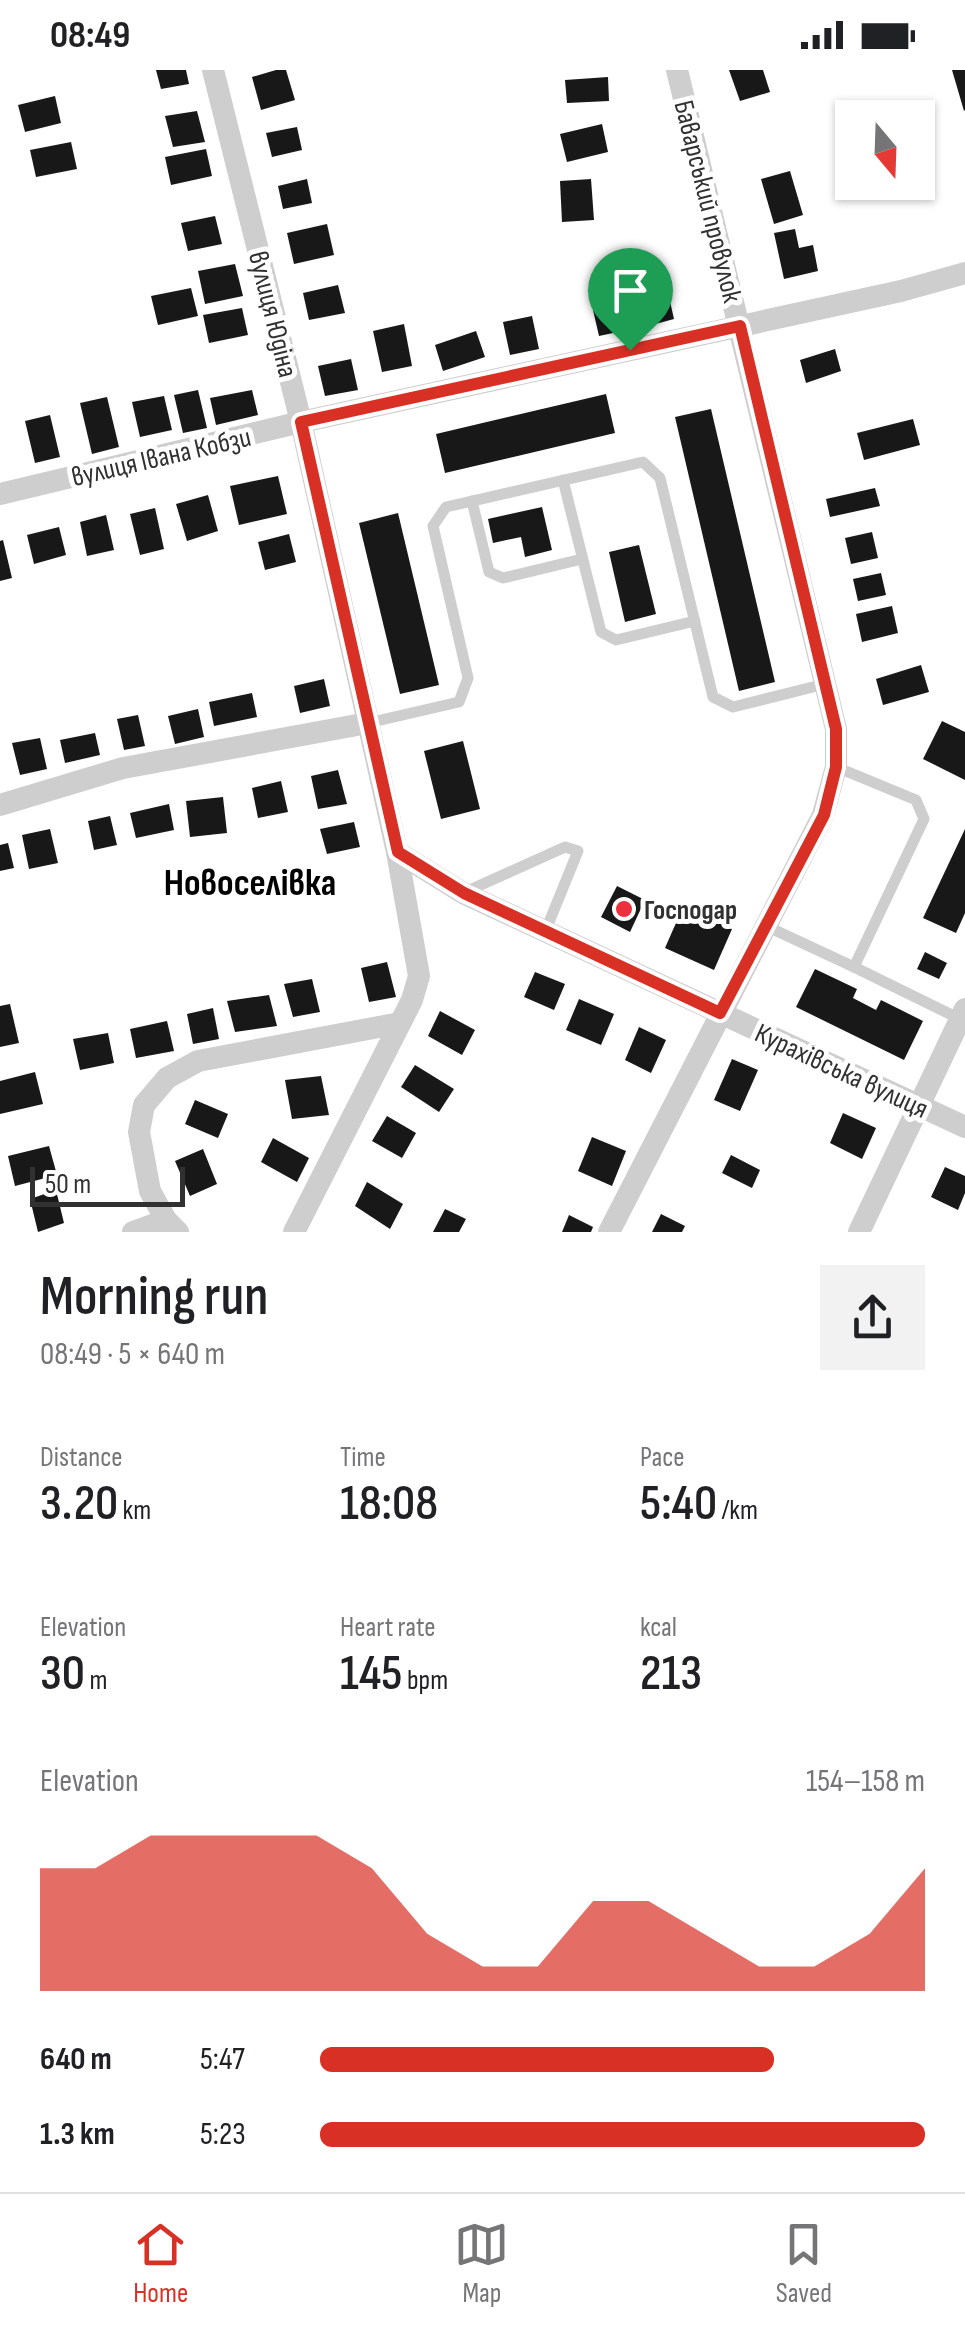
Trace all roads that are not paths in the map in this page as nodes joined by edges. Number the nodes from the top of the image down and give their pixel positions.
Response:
1 (213, 70) edge
2 (677, 70) edge
3 (965, 273) edge
4 (740, 326) junction
5 (301, 422) junction
6 (562, 480) junction
7 (0, 494) edge
8 (472, 501) junction
9 (582, 559) junction
10 (695, 621) junction
11 (825, 684) junction
12 (368, 723) junction
13 (836, 767) junction
14 (0, 805) edge
15 (398, 852) junction
16 (464, 893) junction
17 (766, 926) junction
18 (544, 932) junction
19 (854, 967) junction
20 (720, 1013) junction
21 (962, 1014) edge
22 (400, 1023) junction
23 (918, 1106) junction
24 (965, 1127) edge
25 (172, 1226) edge
26 (133, 1232) edge
27 (294, 1232) edge
28 (609, 1232) edge
29 (859, 1232) edge

1 - 5 street, вулиця Юдіна
2 - 4 street, Баварський провулок
3 - 4 street, вулиця Івана Кобзи
4 - 5 street, вулиця Івана Кобзи
4 - 11 street, Баварський провулок
5 - 7 street, вулиця Івана Кобзи
5 - 12 street, вулиця Юдіна
6 - 8 lane
6 - 9 lane
6 - 10 lane
8 - 9 lane
8 - 12 lane
9 - 10 lane
10 - 11 lane
11 - 13 street, Баварський провулок
12 - 14 street
12 - 15 street, вулиця Юдіна
13 - 17 street, Баварський провулок
13 - 19 lane
15 - 16 street, Курахівська вулиця
15 - 22 street, вулиця Юдіна
16 - 18 street, Курахівська вулиця
16 - 18 lane
17 - 19 lane
17 - 20 street, Баварський провулок
18 - 20 street, Курахівська вулиця
19 - 21 lane
20 - 23 street, Курахівська вулиця
20 - 28 street, Баварський провулок
21 - 23 street
22 - 25 street
22 - 27 street, вулиця Юдіна
23 - 24 street, Курахівська вулиця
23 - 29 street
25 - 26 street

